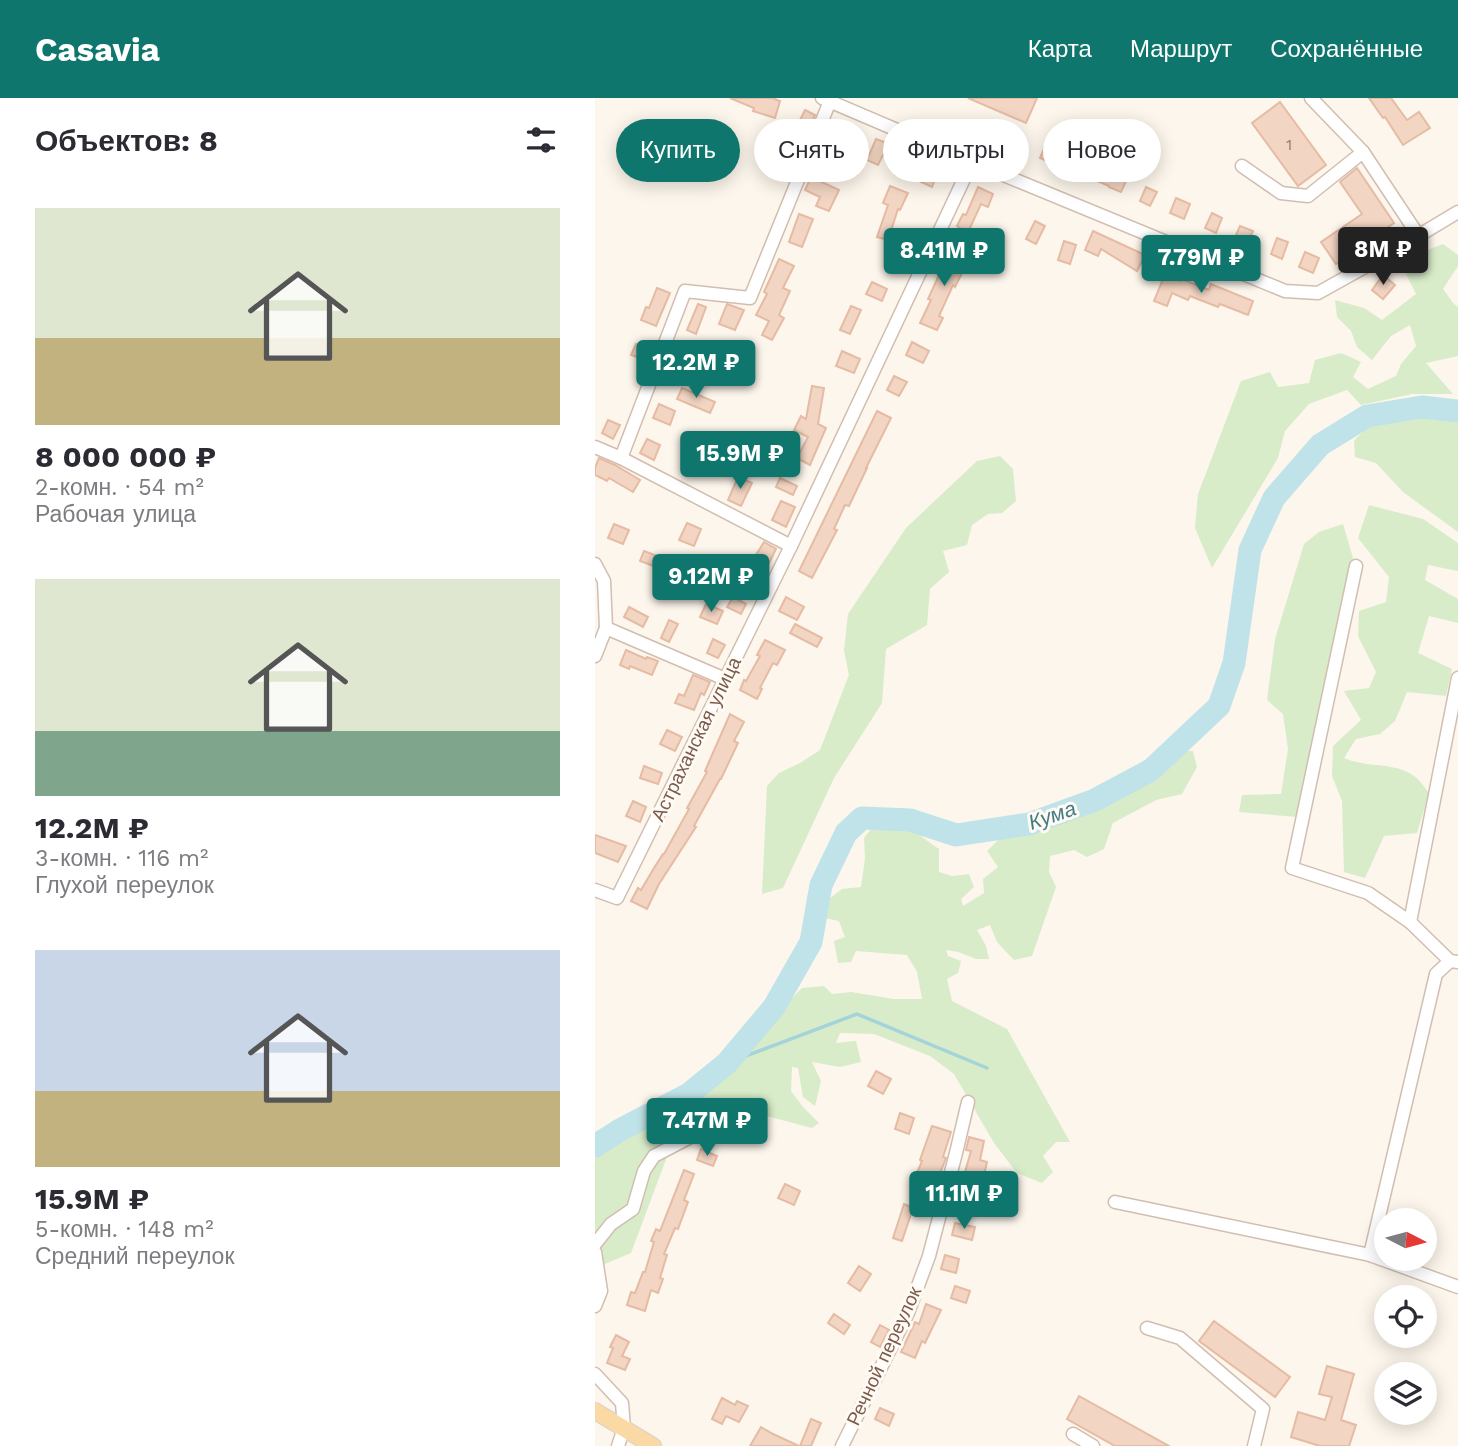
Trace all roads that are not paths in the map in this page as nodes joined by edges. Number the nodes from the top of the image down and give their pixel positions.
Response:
1 (1311, 98) edge
2 (826, 100) edge
3 (883, 124) edge
4 (1363, 152) junction
5 (1242, 166) dead end
6 (963, 182) edge
7 (1021, 182) edge
8 (1458, 212) edge
9 (1418, 236) junction
10 (595, 447) edge
11 (621, 458) junction
12 (791, 546) junction
13 (595, 564) edge
14 (1356, 566) dead end
15 (606, 628) junction
16 (595, 656) edge
17 (1458, 678) edge
18 (725, 679) junction
19 (595, 890) edge
20 (1409, 922) junction
21 (1454, 962) edge
22 (968, 1102) dead end
23 (696, 1133) dead end
24 (1115, 1202) dead end
25 (595, 1244) edge
26 (595, 1252) edge
27 (1370, 1255) junction
28 (1458, 1287) edge
29 (595, 1306) edge
30 (1147, 1328) dead end
31 (595, 1374) edge
32 (598, 1412) edge
33 (624, 1428) junction
34 (1073, 1434) dead end
35 (618, 1446) edge
36 (653, 1446) edge
37 (842, 1446) edge
38 (1093, 1446) edge
39 (1254, 1446) edge

1 - 4 street
2 - 3 street
2 - 11 street
4 - 5 street
4 - 9 street
6 - 12 street, Астраханская улица
7 - 9 street
8 - 9 street
10 - 11 street
11 - 12 street
12 - 18 street, Астраханская улица
13 - 15 street
14 - 20 street
15 - 16 street
15 - 18 street
17 - 20 street
18 - 19 street, Астраханская улица
20 - 21 street
21 - 27 street
22 - 37 street, Речной переулок
23 - 25 street
24 - 27 street
26 - 29 street
27 - 28 street
30 - 39 street
31 - 33 street
32 - 33 main road
33 - 35 street
33 - 36 main road
34 - 38 street

